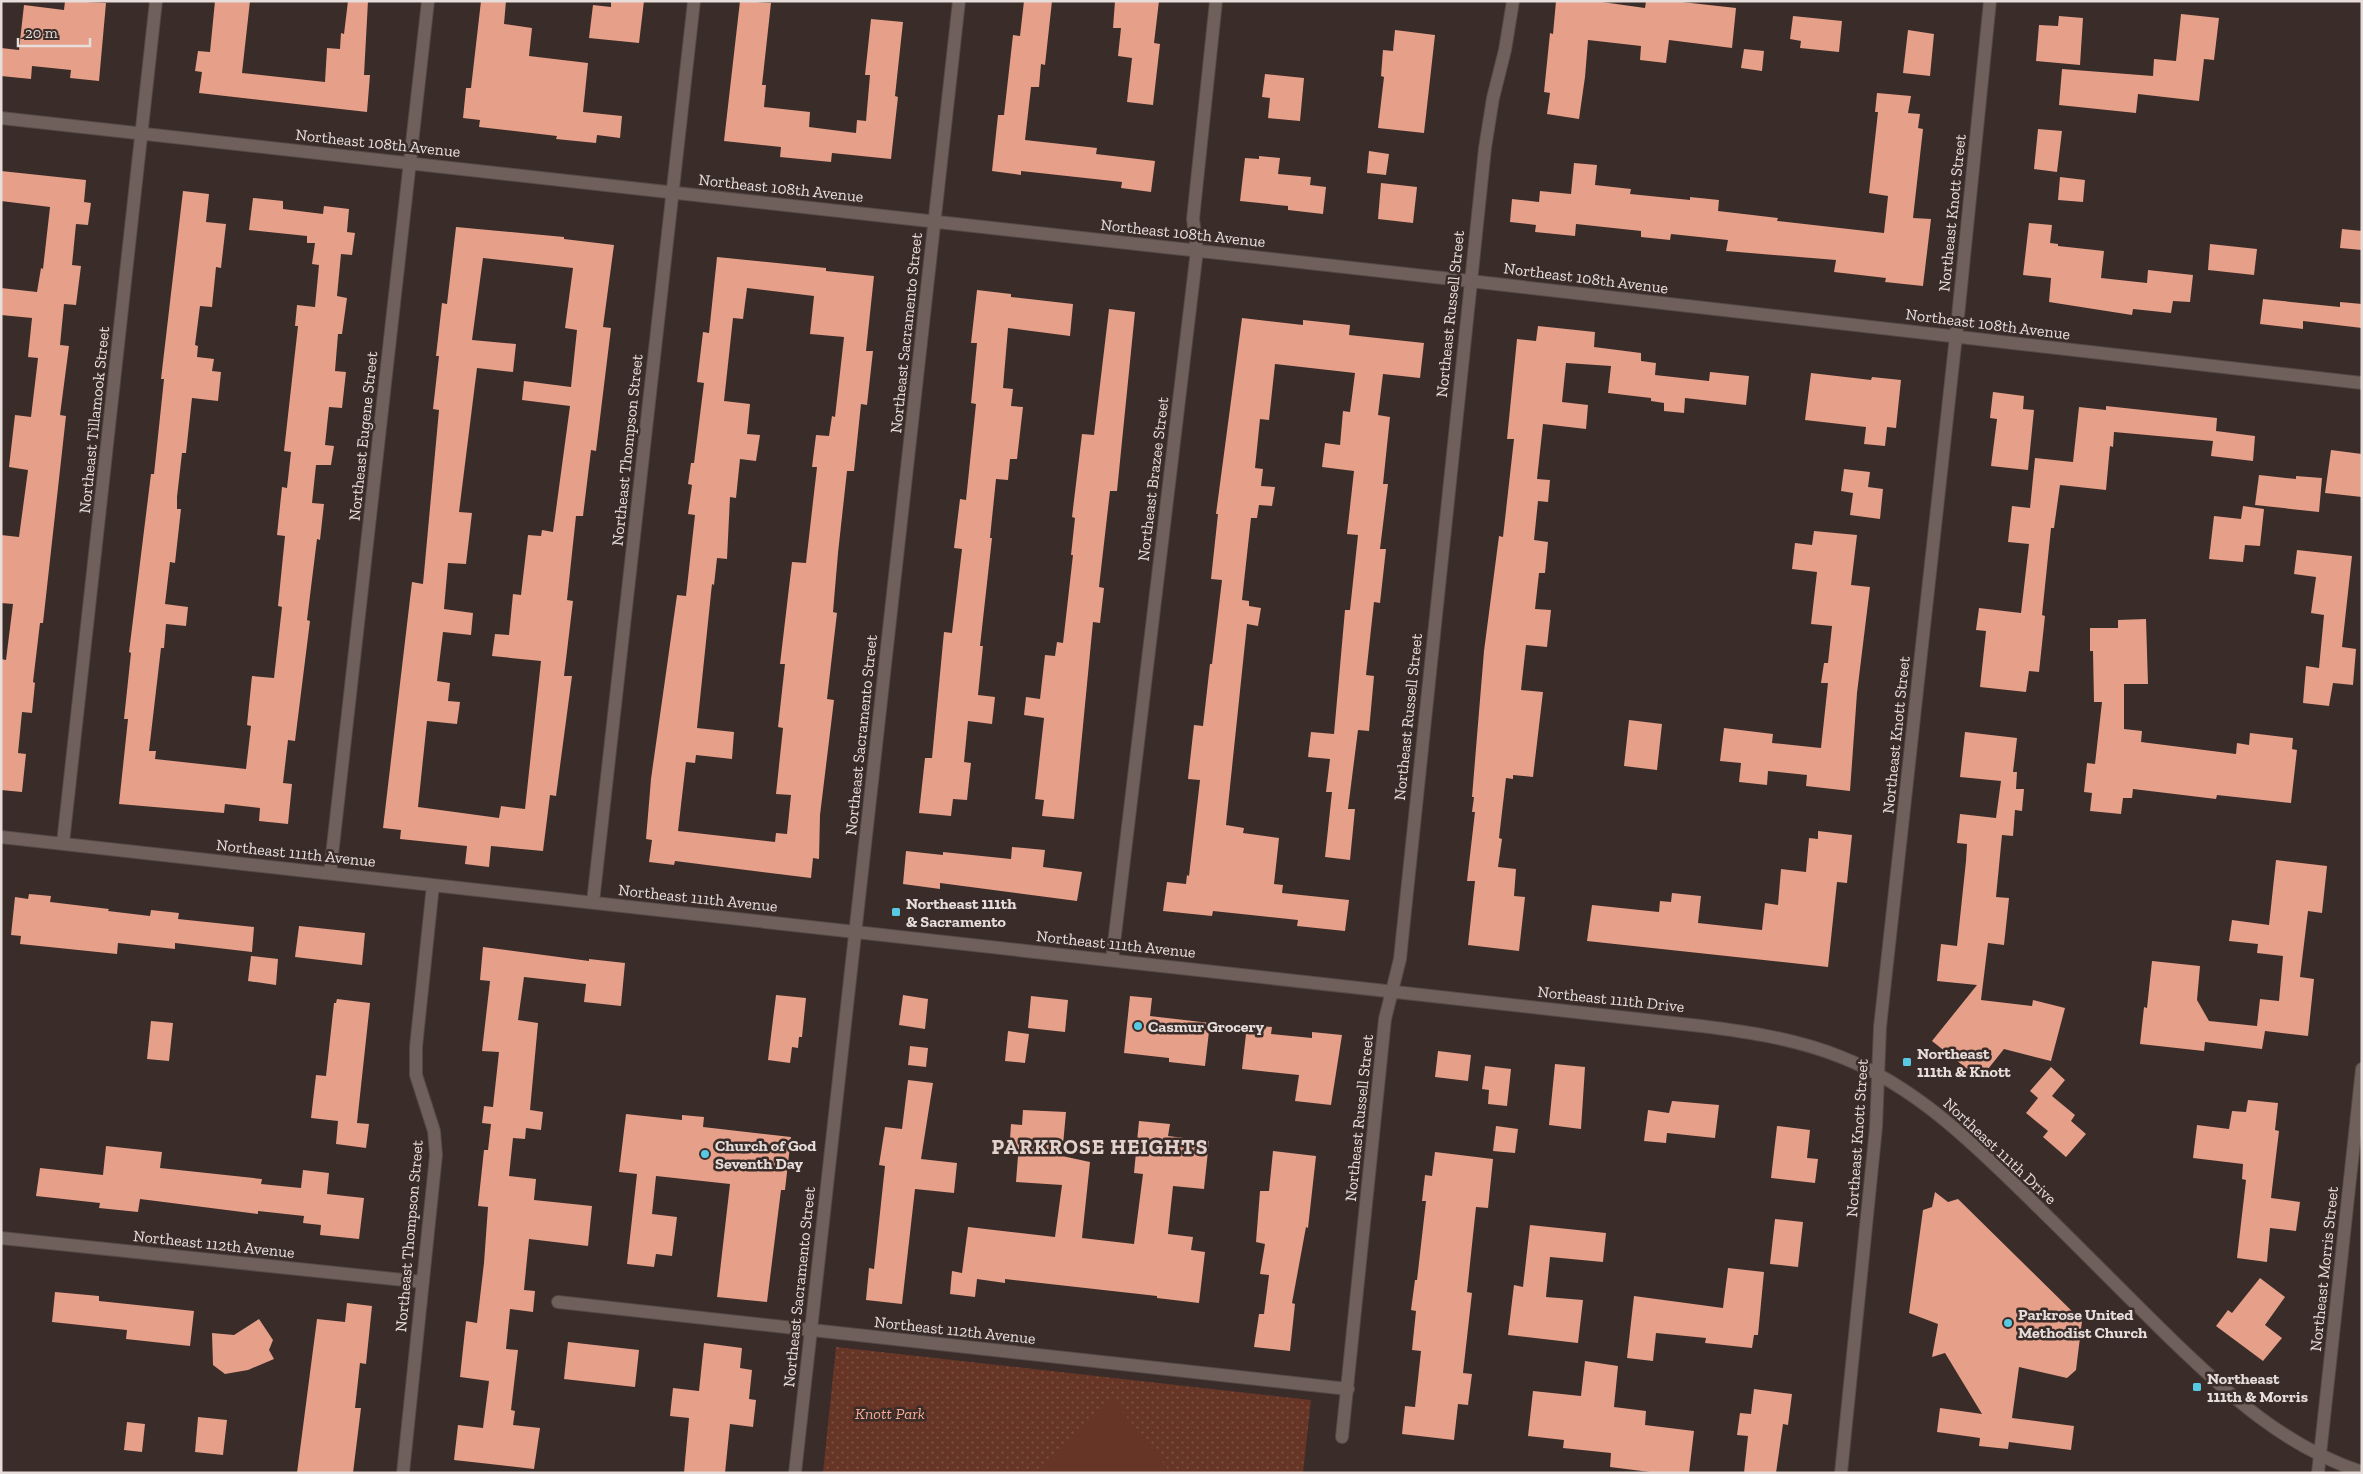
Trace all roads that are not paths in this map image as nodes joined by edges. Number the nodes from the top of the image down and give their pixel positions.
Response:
1 (156, 1) edge
2 (428, 1) edge
3 (694, 1) edge
4 (959, 1) edge
5 (1216, 1) edge
6 (1513, 1) edge
7 (1990, 1) edge
8 (1, 118) edge
9 (142, 133) junction
10 (410, 163) junction
11 (672, 192) junction
12 (935, 222) junction
13 (1197, 250) junction
14 (1470, 280) junction
15 (1956, 336) junction
16 (2362, 382) edge
17 (1, 837) edge
18 (62, 843) junction
19 (330, 874) junction
20 (433, 885) junction
21 (593, 902) junction
22 (855, 932) junction
23 (1112, 960) junction
24 (1392, 992) junction
25 (2362, 1068) edge
26 (1879, 1075) junction
27 (1, 1238) edge
28 (423, 1282) junction
29 (558, 1302) dead end
30 (810, 1330) junction
31 (1348, 1389) junction
32 (1342, 1437) dead end
33 (2320, 1456) junction
34 (2362, 1472) edge
35 (403, 1473) edge
36 (795, 1473) edge
37 (1841, 1473) edge
38 (2318, 1473) edge

1 - 9 street, Northeast Tillamook Street
2 - 10 street, Northeast Eugene Street
3 - 11 street, Northeast Thompson Street
4 - 12 street, Northeast Sacramento Street
5 - 13 street, Northeast Brazee Street
6 - 14 street, Northeast Russell Street
7 - 15 street, Northeast Knott Street
8 - 9 street, Northeast 108th Avenue
9 - 10 street, Northeast 108th Avenue
9 - 18 street, Northeast Tillamook Street
10 - 11 street, Northeast 108th Avenue
10 - 19 street, Northeast Eugene Street
11 - 12 street, Northeast 108th Avenue
11 - 21 street, Northeast Thompson Street
12 - 13 street, Northeast 108th Avenue
12 - 22 street, Northeast Sacramento Street
13 - 14 street, Northeast 108th Avenue
13 - 23 street, Northeast Brazee Street
14 - 15 street, Northeast 108th Avenue
14 - 24 street, Northeast Russell Street
15 - 16 street, Northeast 108th Avenue
15 - 26 street, Northeast Knott Street
17 - 18 street, Northeast 111th Avenue
18 - 19 street, Northeast 111th Avenue
19 - 20 street, Northeast 111th Avenue
20 - 21 street, Northeast 111th Avenue
20 - 28 street, Northeast Thompson Street
21 - 22 street, Northeast 111th Avenue
22 - 23 street, Northeast 111th Avenue
22 - 30 street, Northeast Sacramento Street
23 - 24 street, Northeast 111th Avenue
24 - 26 street, Northeast 111th Drive
24 - 31 street, Northeast Russell Street
25 - 33 street, Northeast Morris Street
26 - 33 street, Northeast 111th Drive
26 - 37 street, Northeast Knott Street
27 - 28 street, Northeast 112th Avenue
28 - 35 street, Northeast Thompson Street
29 - 30 street, Northeast 112th Avenue
30 - 31 street, Northeast 112th Avenue
30 - 36 street, Northeast Sacramento Street
31 - 32 street, Northeast Russell Street
33 - 34 street, Northeast 111th Drive
33 - 38 street, Northeast Morris Street

